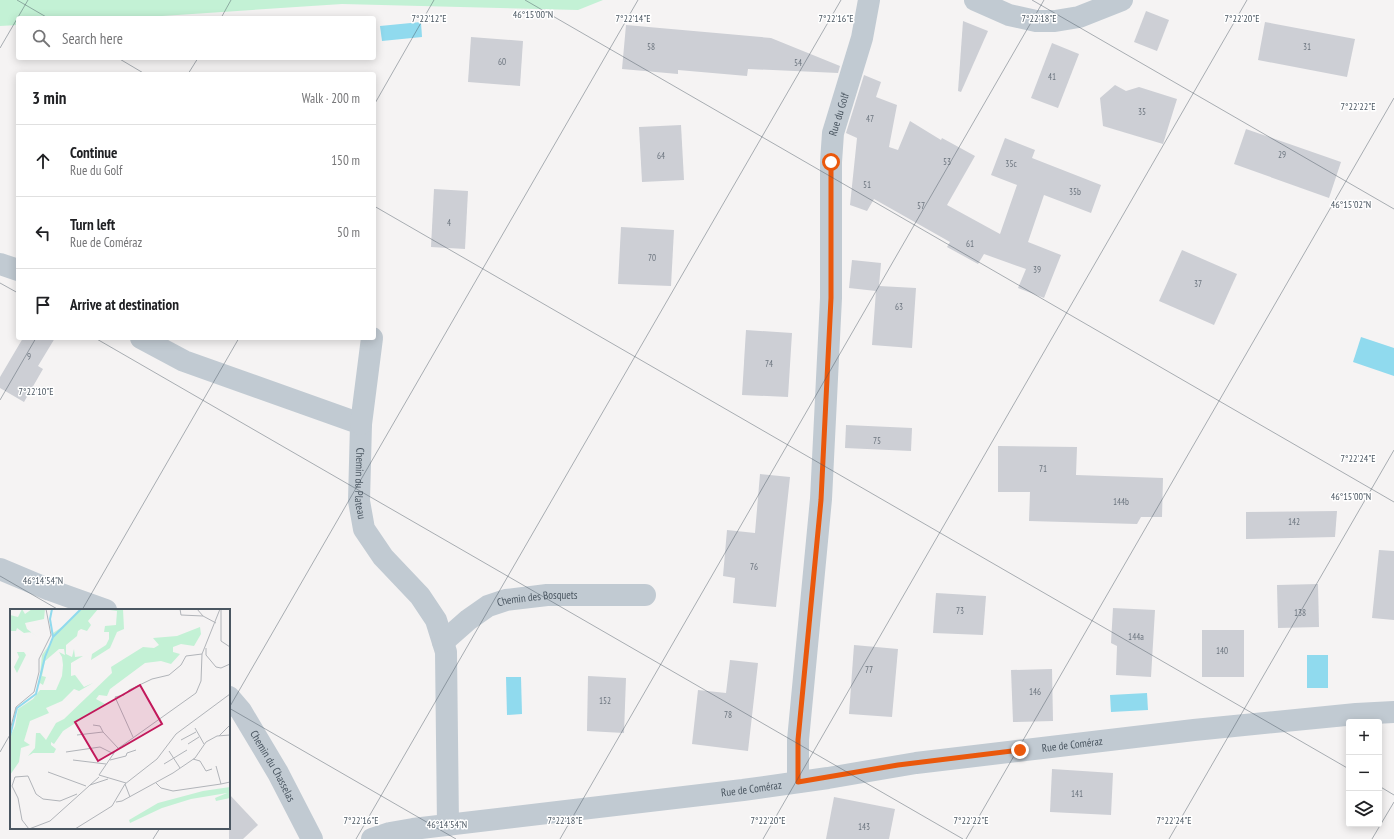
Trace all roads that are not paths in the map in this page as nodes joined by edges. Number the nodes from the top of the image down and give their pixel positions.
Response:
1 (869, 0) edge
2 (975, 0) edge
3 (1122, 0) edge
4 (0, 264) edge
5 (16, 269) edge
6 (145, 340) edge
7 (372, 340) edge
8 (361, 424) junction
9 (0, 569) edge
10 (645, 596) dead end
11 (103, 609) edge
12 (442, 642) junction
13 (230, 698) edge
14 (1394, 712) edge
15 (798, 782) junction
16 (448, 825) junction
17 (312, 839) edge
18 (372, 839) edge

1 - 15 street, Rue du Golf
2 - 3 street
4 - 5 street
6 - 8 street
7 - 8 street, Chemin du Plateau
8 - 12 street, Chemin du Plateau
9 - 11 street
10 - 12 street, Chemin des Bosquets
12 - 16 street, Chemin du Plateau
13 - 17 street, Chemin du Chasselas
14 - 15 street, Rue de Coméraz
15 - 16 street, Rue de Coméraz
16 - 18 street, Rue de Coméraz

